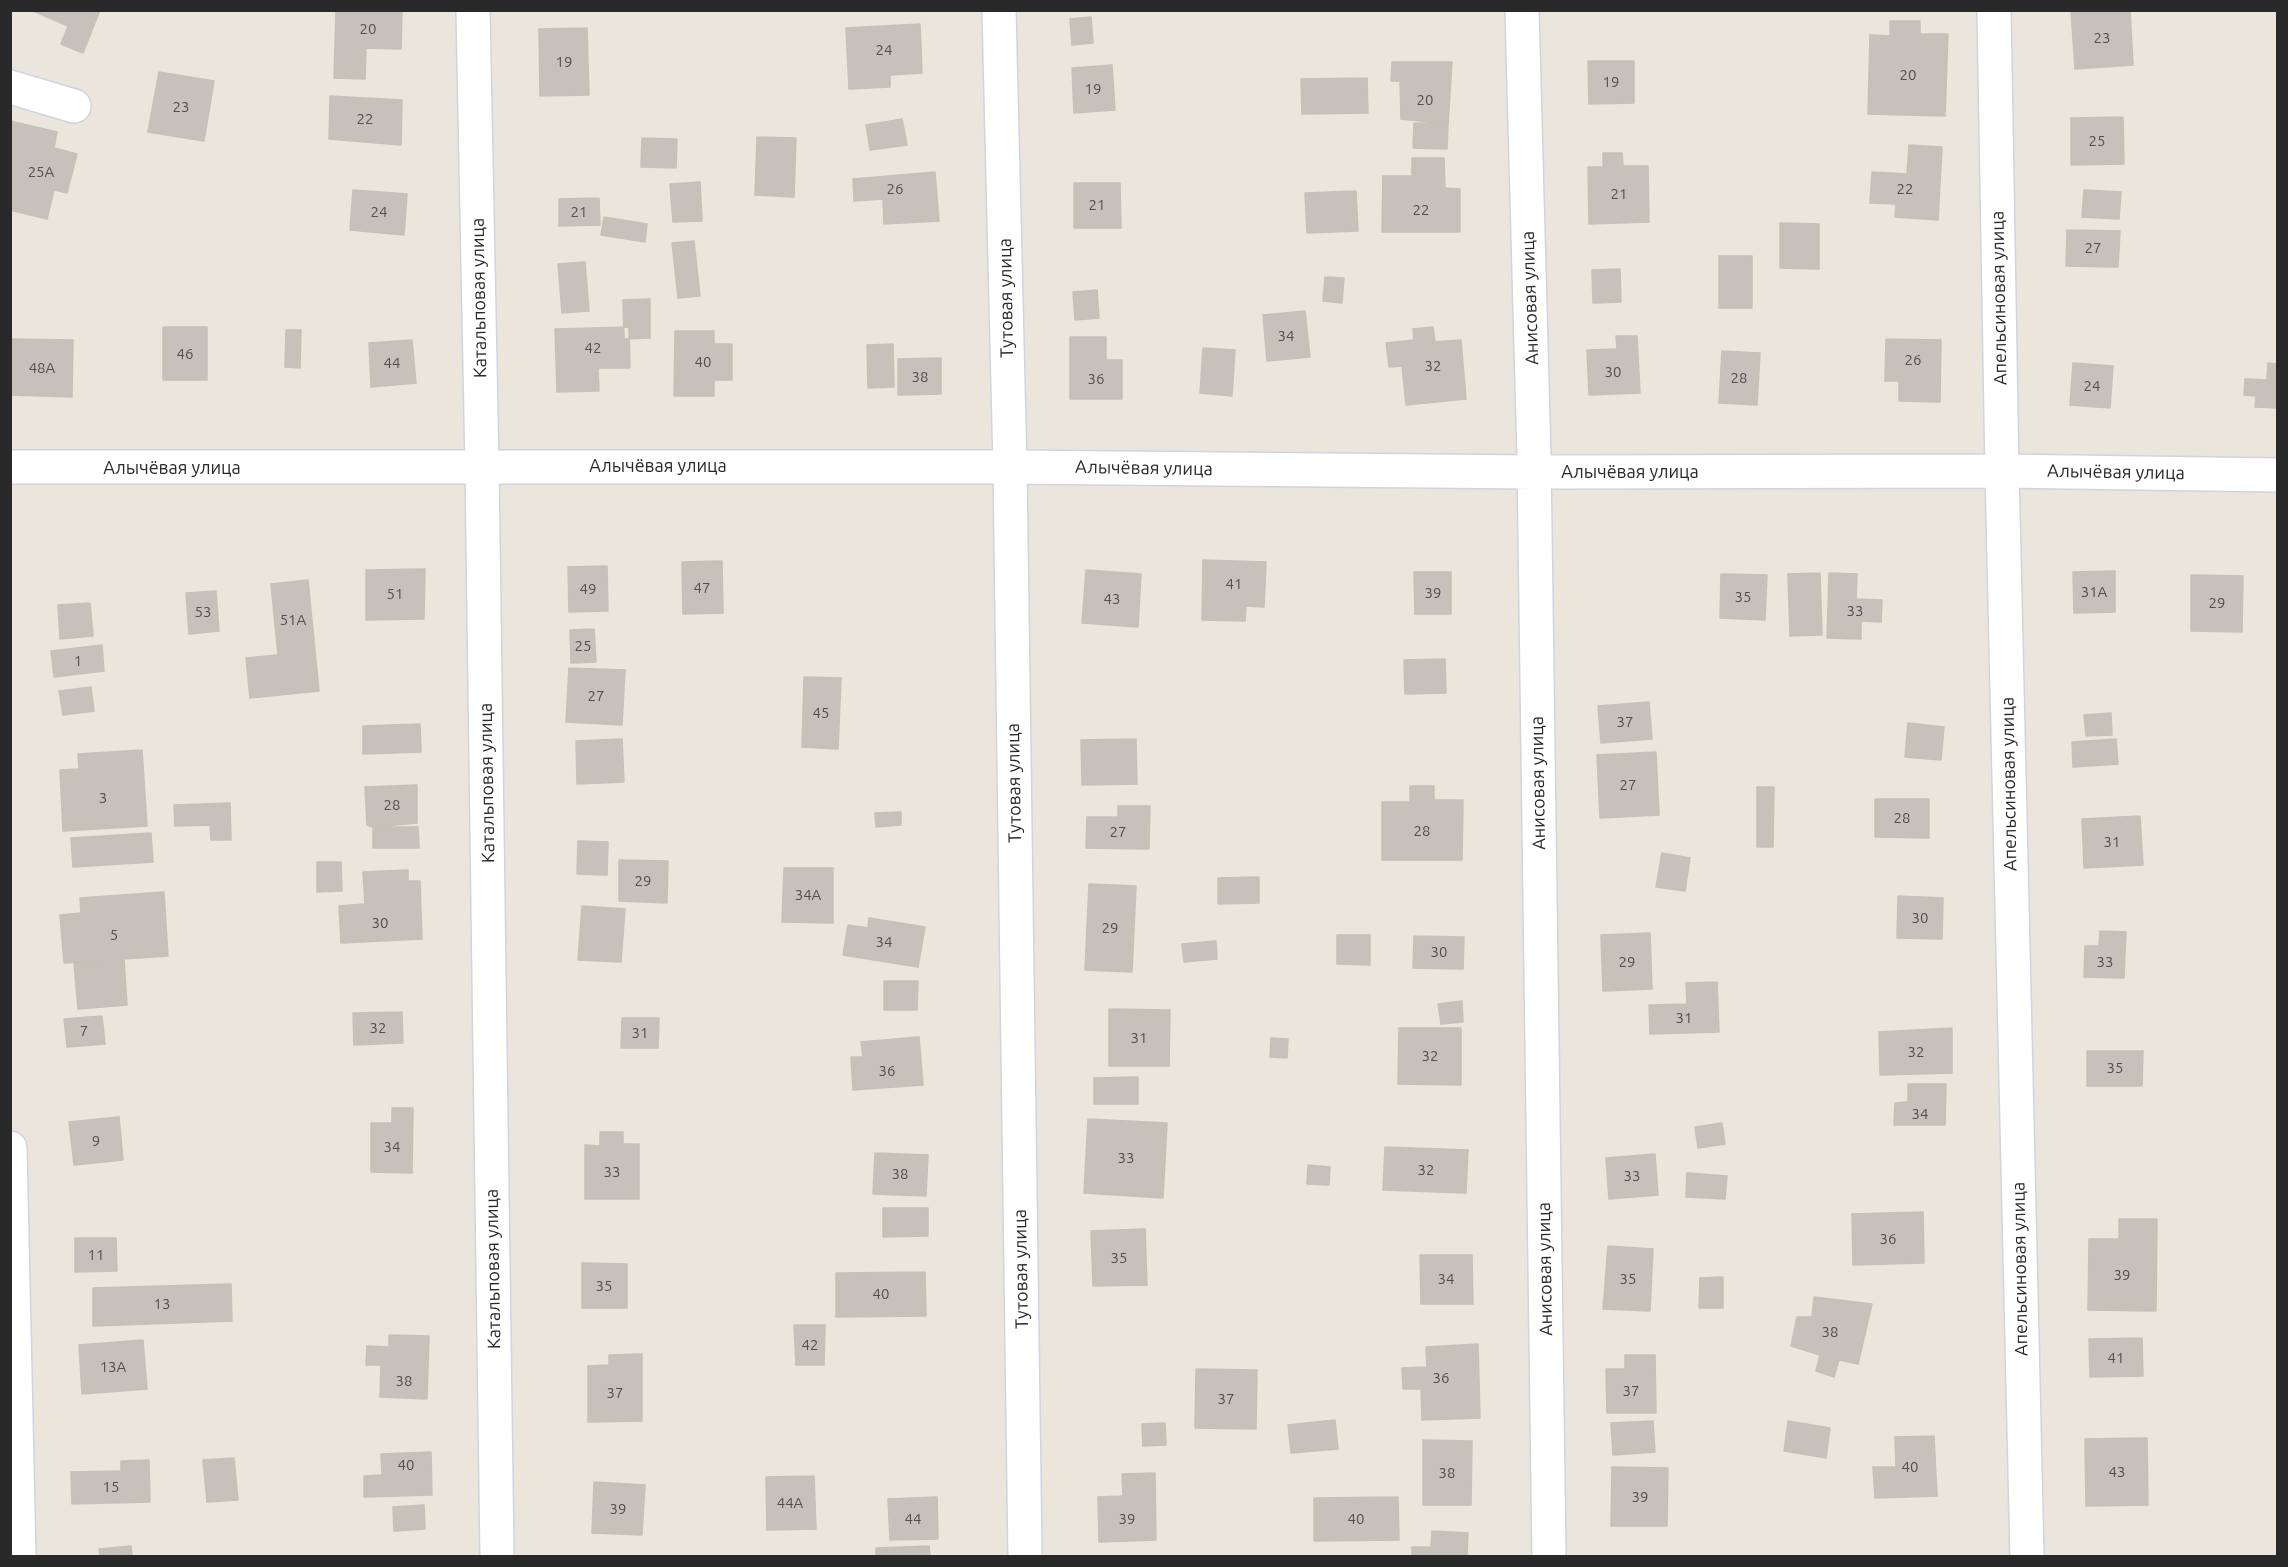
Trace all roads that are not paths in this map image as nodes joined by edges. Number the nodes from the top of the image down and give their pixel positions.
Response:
1 (473, 10) edge
2 (999, 10) edge
3 (1522, 10) edge
4 (1994, 10) edge
5 (10, 87) edge
6 (74, 106) dead end
7 (482, 466) junction
8 (10, 467) edge
9 (1010, 467) junction
10 (2002, 471) junction
11 (1534, 472) junction
12 (2277, 475) edge
13 (10, 1148) edge
14 (19, 1557) edge
15 (497, 1557) edge
16 (1025, 1557) edge
17 (1549, 1557) edge
18 (2026, 1557) edge

1 - 7 street, Катальповая улица
2 - 9 street, Тутовая улица
3 - 11 street, Анисовая улица
4 - 10 street, Апельсиновая улица
5 - 6 street
7 - 8 street, Алычёвая улица
7 - 9 street, Алычёвая улица
7 - 15 street, Катальповая улица
9 - 11 street, Алычёвая улица
9 - 16 street, Тутовая улица
10 - 11 street, Алычёвая улица
10 - 12 street, Алычёвая улица
10 - 18 street, Апельсиновая улица
11 - 17 street, Анисовая улица
13 - 14 street

